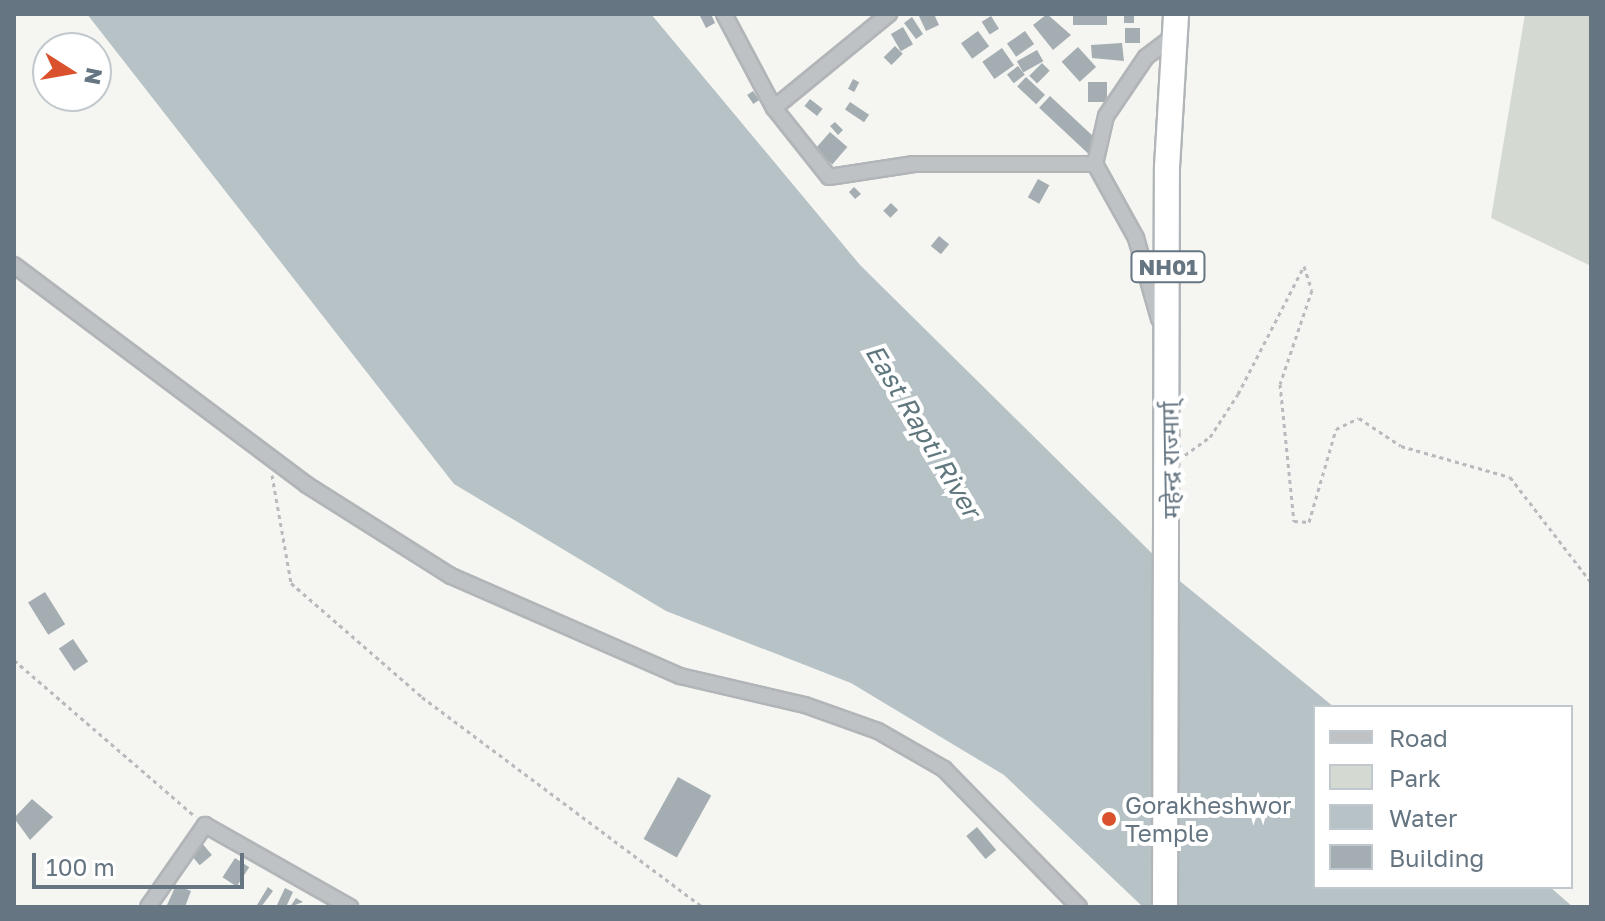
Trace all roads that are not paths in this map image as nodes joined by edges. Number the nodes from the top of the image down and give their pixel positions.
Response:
1 (724, 14) edge
2 (889, 14) edge
3 (1176, 24) edge
4 (774, 108) junction
5 (1095, 164) junction
6 (14, 265) edge
7 (1168, 349) junction
8 (148, 907) edge
9 (350, 907) edge
10 (1079, 907) edge
11 (1165, 907) edge

1 - 4 street
2 - 4 street
3 - 5 street
3 - 7 highway, महेन्द्र राज्मार्ग् / NH01
4 - 5 street
5 - 7 street
6 - 10 street
7 - 11 highway, महेन्द्र राज्मार्ग् / NH01
8 - 9 street

